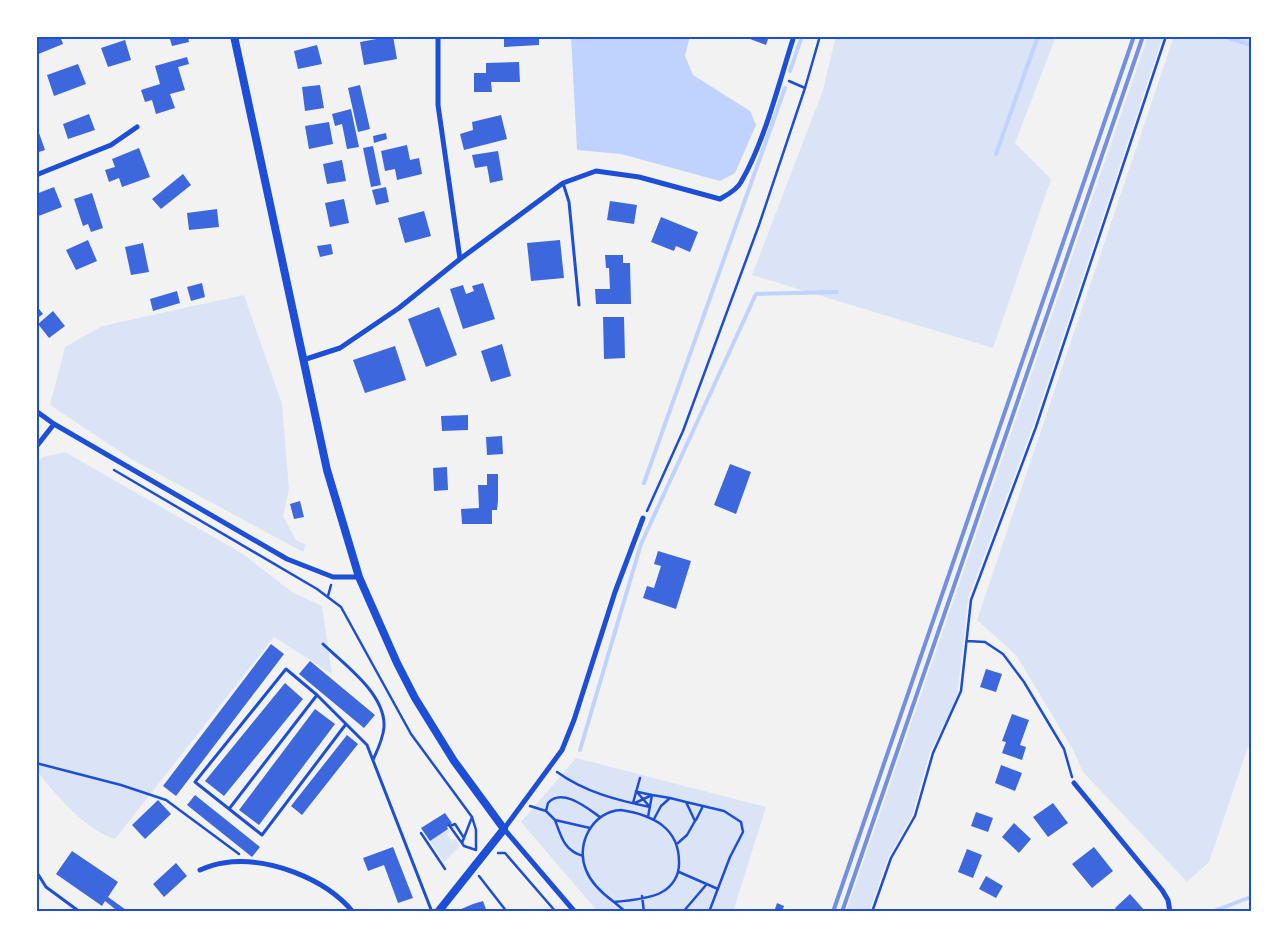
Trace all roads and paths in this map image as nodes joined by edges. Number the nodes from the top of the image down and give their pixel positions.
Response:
1 (234, 36) edge
2 (438, 36) edge
3 (794, 36) edge
4 (820, 36) edge
5 (1166, 36) edge
6 (780, 77) junction
7 (805, 88) junction
8 (137, 127) dead end
9 (36, 174) edge
10 (563, 183) junction
11 (460, 259) junction
12 (579, 305) dead end
13 (303, 360) junction
14 (36, 411) edge
15 (54, 424) junction
16 (36, 447) edge
17 (108, 466) dead end
18 (644, 518) joint
19 (359, 577) junction
20 (966, 641) junction
21 (323, 644) dead end
22 (317, 695) junction
23 (346, 724) junction
24 (372, 760) junction
25 (36, 763) edge
26 (554, 770) dead end
27 (640, 778) dead end
28 (1074, 783) joint
29 (636, 792) junction
30 (652, 795) junction
31 (534, 798) dead end
32 (670, 798) junction
33 (643, 799) junction
34 (686, 802) junction
35 (633, 804) junction
36 (703, 806) junction
37 (650, 807) junction
38 (229, 809) junction
39 (546, 811) junction
40 (472, 817) junction
41 (600, 817) junction
42 (648, 817) junction
43 (654, 819) junction
44 (555, 820) junction
45 (695, 821) junction
46 (590, 828) junction
47 (504, 829) junction
48 (421, 832) dead end
49 (464, 838) junction
50 (462, 843) junction
51 (677, 844) junction
52 (495, 854) dead end
53 (583, 856) junction
54 (251, 862) junction
55 (445, 869) dead end
56 (200, 870) dead end
57 (36, 871) edge
58 (679, 872) junction
59 (478, 874) dead end
60 (706, 885) junction
61 (718, 889) junction
62 (642, 896) junction
63 (614, 902) junction
64 (80, 912) edge
65 (353, 912) edge
66 (432, 912) edge
67 (438, 912) edge
68 (507, 912) edge
69 (556, 912) edge
70 (575, 912) edge
71 (626, 912) edge
72 (644, 912) edge
73 (683, 912) edge
74 (709, 912) edge
75 (872, 912) edge
76 (1170, 912) edge

1 - 13 street
2 - 11 street
3 - 6 street
4 - 7 path
5 - 20 path
6 - 7 path
6 - 10 street
7 - 18 path
8 - 9 street
10 - 11 street
10 - 12 lane
11 - 13 street
13 - 19 street
14 - 15 street
15 - 16 street
15 - 19 street
17 - 40 path
18 - 47 street
19 - 47 street
20 - 28 path
20 - 75 path
21 - 24 lane
22 - 23 lane
22 - 38 lane
22 - 38 lane
23 - 24 lane
23 - 38 lane
24 - 66 lane
25 - 54 path
26 - 35 path
27 - 29 path
28 - 76 street
29 - 30 path
29 - 33 path
29 - 35 path
30 - 32 path
30 - 33 path
30 - 37 path
31 - 39 path
32 - 34 path
32 - 43 path
33 - 35 path
33 - 37 path
34 - 36 path
34 - 45 path
35 - 37 path
36 - 45 path
36 - 61 path
37 - 42 path
39 - 41 path
39 - 44 path
40 - 49 path
40 - 50 path
41 - 42 path
41 - 46 path
42 - 43 path
43 - 51 path
44 - 46 path
44 - 53 path
45 - 51 path
46 - 53 path
47 - 67 street
47 - 70 street
48 - 55 path
49 - 50 path
49 - 50 path
51 - 58 path
52 - 69 path
53 - 63 path
54 - 56 street
54 - 65 street
57 - 64 lane
58 - 60 path
58 - 62 path
59 - 68 path
60 - 61 path
60 - 73 path
61 - 74 path
62 - 63 path
62 - 72 path
63 - 71 path

